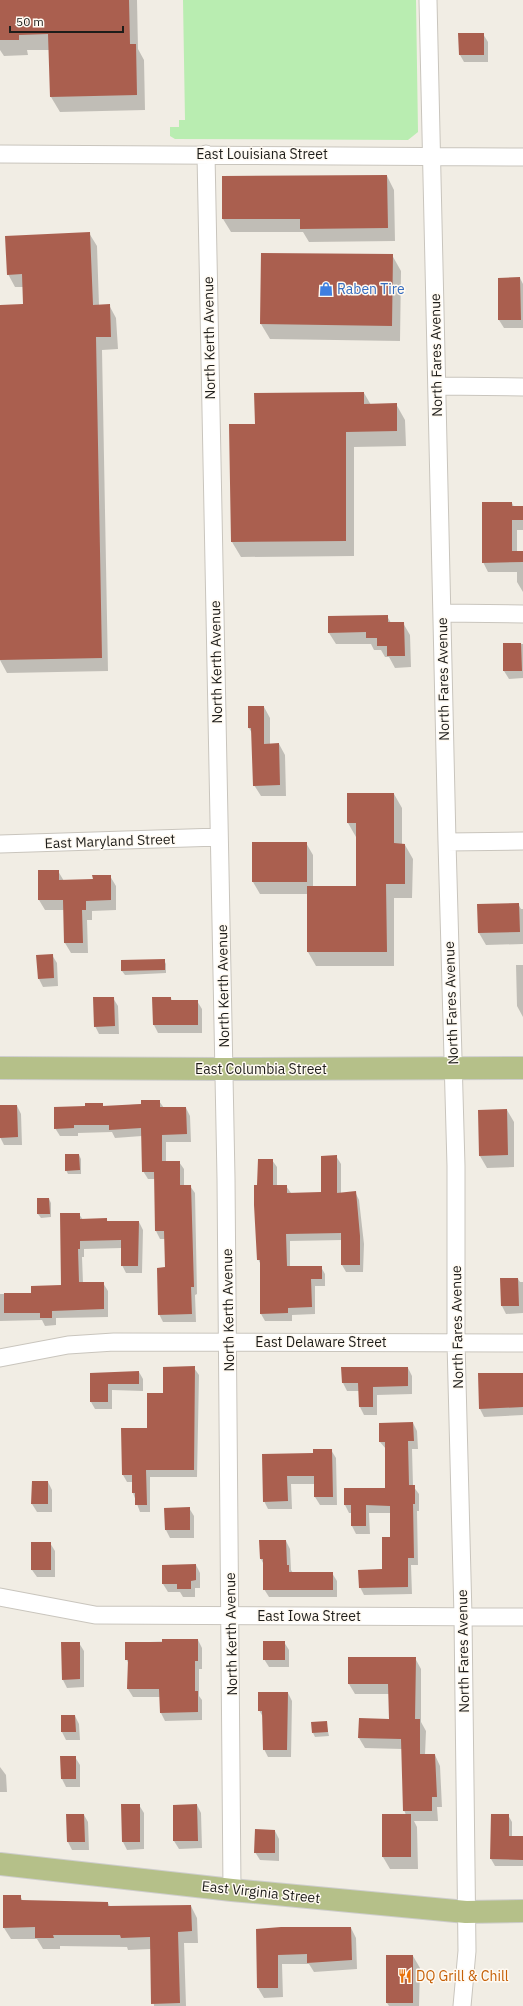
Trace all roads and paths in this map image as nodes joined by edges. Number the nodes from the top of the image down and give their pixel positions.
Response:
1 (428, 0) edge
2 (0, 154) edge
3 (206, 154) junction
4 (432, 157) junction
5 (523, 157) edge
6 (437, 386) junction
7 (523, 387) edge
8 (442, 614) junction
9 (523, 614) edge
10 (219, 838) junction
11 (523, 841) edge
12 (447, 842) junction
13 (0, 844) edge
14 (0, 1068) edge
15 (453, 1068) junction
16 (523, 1068) edge
17 (224, 1069) junction
18 (228, 1342) junction
19 (456, 1342) junction
20 (523, 1343) edge
21 (0, 1358) edge
22 (0, 1597) edge
23 (231, 1616) junction
24 (463, 1616) junction
25 (523, 1617) edge
26 (0, 1864) edge
27 (232, 1890) junction
28 (466, 1912) junction
29 (523, 1912) edge
30 (462, 2006) edge

1 - 4 street, North Fares Avenue
2 - 3 street, East Louisiana Street
3 - 4 street, East Louisiana Street
3 - 10 street, North Kerth Avenue
4 - 5 street, East Louisiana Street
4 - 6 street, North Fares Avenue
6 - 7 street
6 - 8 street, North Fares Avenue
8 - 9 street
8 - 12 street, North Fares Avenue
10 - 13 street, East Maryland Street
10 - 17 street, North Kerth Avenue
11 - 12 street
12 - 15 street, North Fares Avenue
14 - 17 main road, East Columbia Street
15 - 16 main road, East Columbia Street
15 - 17 main road, East Columbia Street
15 - 19 street, North Fares Avenue
17 - 18 street, North Kerth Avenue
18 - 19 street, East Delaware Street
18 - 21 street, East Delaware Street
18 - 23 street, North Kerth Avenue
19 - 20 street, East Delaware Street
19 - 24 street, North Fares Avenue
22 - 23 street, East Iowa Street
23 - 24 street, East Iowa Street
23 - 27 street, North Kerth Avenue
24 - 25 street, East Iowa Street
24 - 28 street, North Fares Avenue
26 - 27 main road, East Virginia Street
27 - 28 main road, East Virginia Street
28 - 29 main road, East Virginia Street
28 - 30 street, North Fares Avenue

